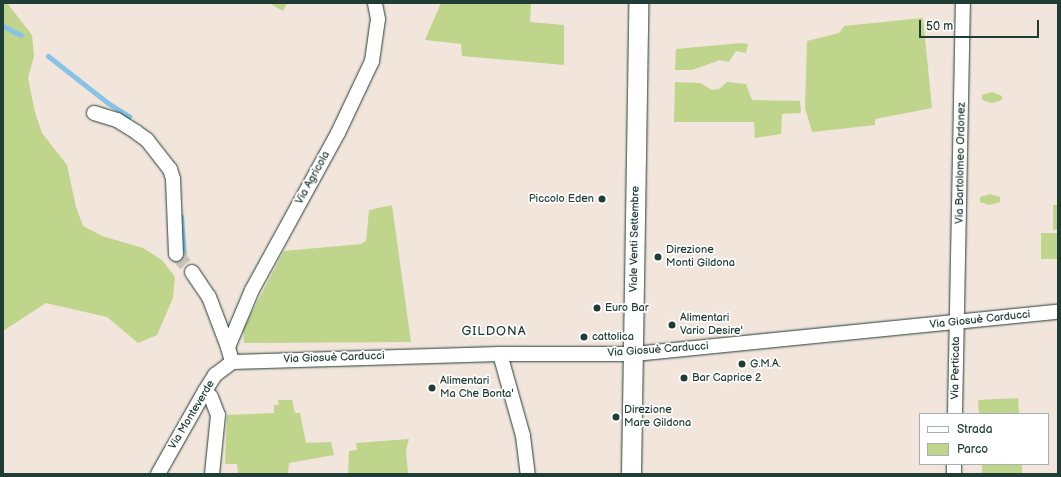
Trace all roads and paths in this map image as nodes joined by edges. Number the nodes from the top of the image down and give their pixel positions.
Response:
1 (375, 3) edge
2 (638, 3) edge
3 (963, 3) edge
4 (94, 113) dead end
5 (176, 254) tunnel mouth
6 (192, 272) tunnel mouth
7 (1058, 312) edge
8 (956, 322) junction
9 (228, 347) junction
10 (500, 354) junction
11 (634, 354) junction
12 (232, 362) junction
13 (205, 391) junction
14 (955, 413) edge
15 (158, 474) edge
16 (212, 474) edge
17 (528, 474) edge
18 (631, 474) edge

1 - 9 street, Via Agricola
2 - 11 main road, Viale Venti Settembre
3 - 8 street, Via Bartolomeo Ordonez
4 - 5 street
6 - 9 street
7 - 8 street, Via Giosuè Carducci
8 - 11 street, Via Giosuè Carducci
8 - 14 street, Via Perticata
9 - 12 street
10 - 11 street, Via Giosuè Carducci
10 - 12 street, Via Giosuè Carducci
10 - 17 street
11 - 18 main road, Viale Venti Settembre
12 - 13 street, Via Monteverde
13 - 15 street, Via Monteverde
13 - 16 street

